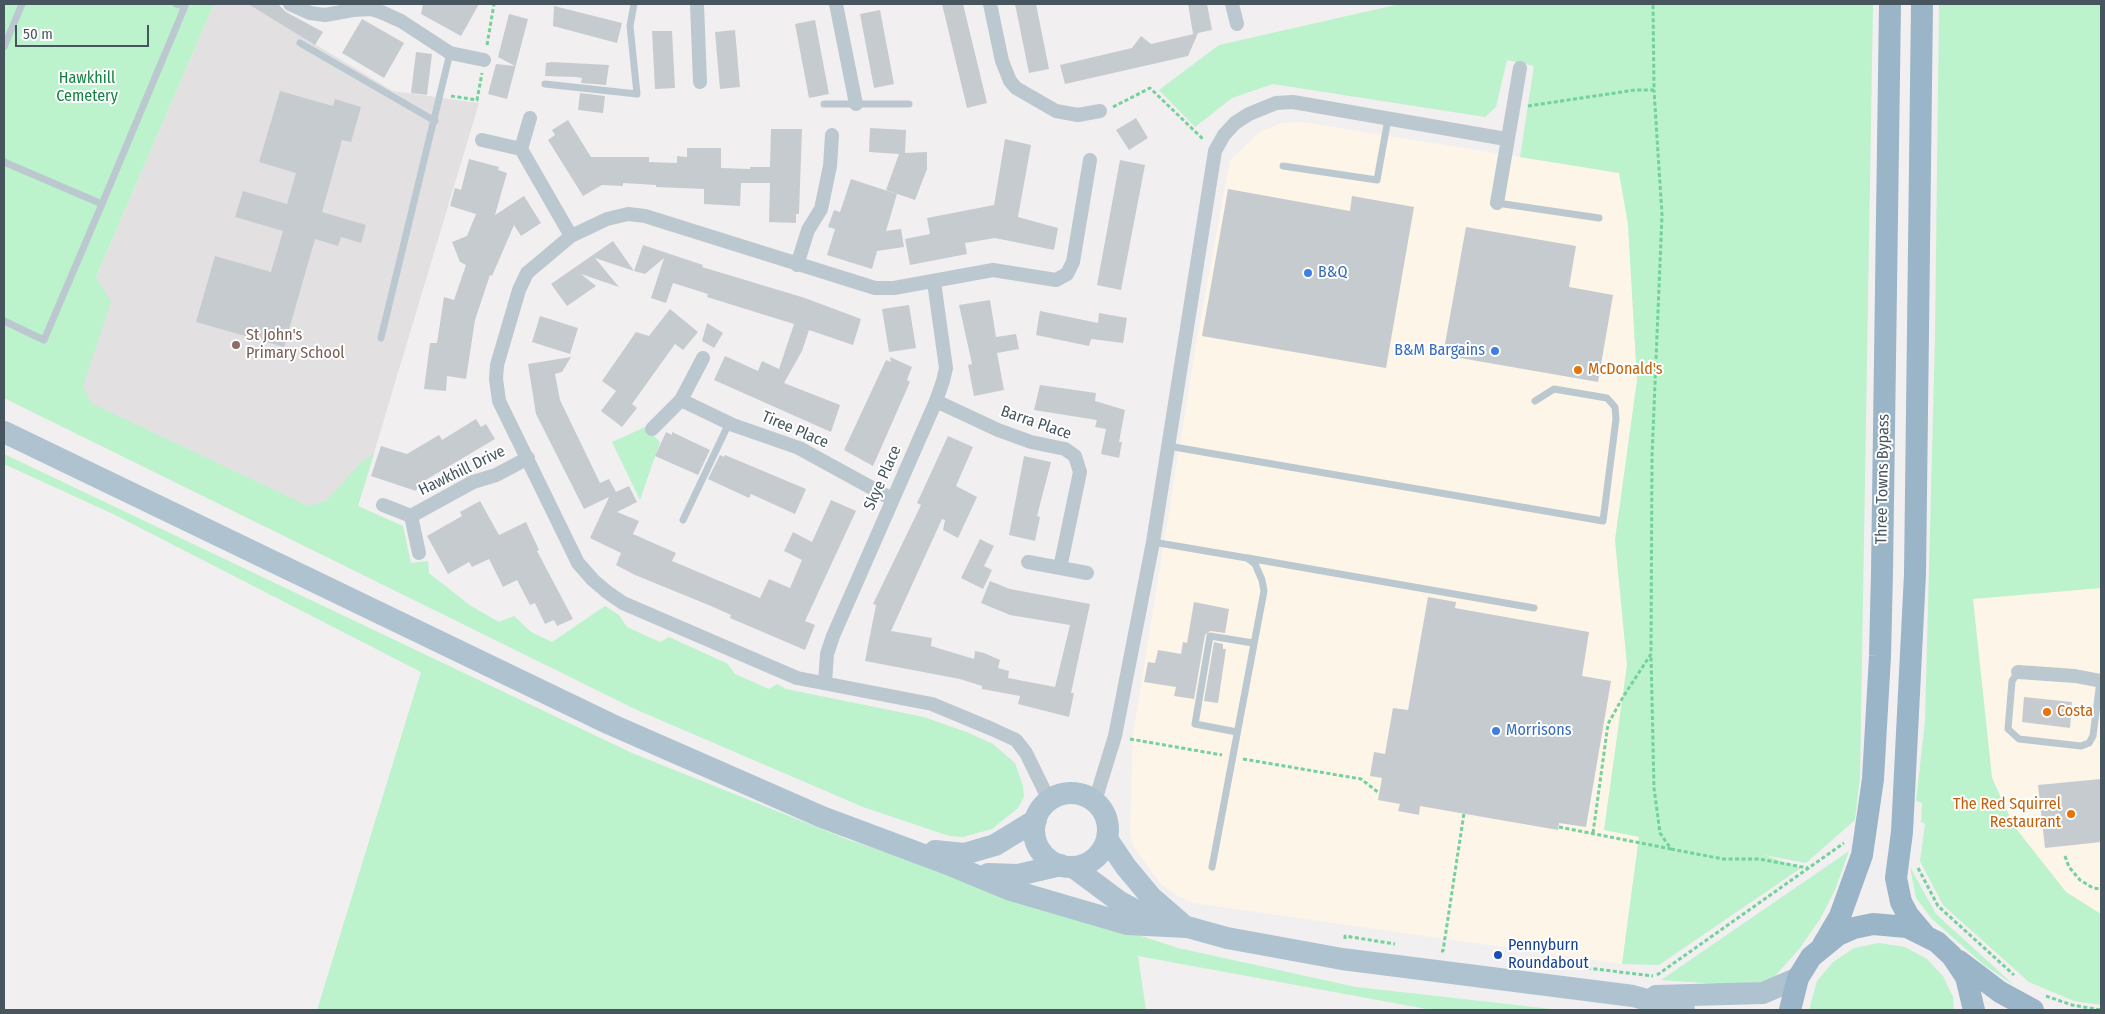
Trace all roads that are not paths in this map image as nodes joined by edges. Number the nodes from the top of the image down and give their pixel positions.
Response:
1 (22, 4) edge
2 (176, 4) edge
3 (290, 4) edge
4 (634, 4) edge
5 (697, 4) edge
6 (836, 4) edge
7 (990, 4) edge
8 (1232, 4) edge
9 (1890, 4) edge
10 (1922, 4) edge
11 (1237, 24) dead end
12 (300, 43) dead end
13 (4, 47) edge
14 (450, 53) junction
15 (484, 60) dead end
16 (1520, 68) dead end
17 (700, 82) dead end
18 (545, 84) dead end
19 (824, 104) dead end
20 (856, 104) junction
21 (909, 104) dead end
22 (1100, 111) road end
23 (530, 118) dead end
24 (1388, 119) junction
25 (435, 121) junction
26 (832, 135) dead end
27 (1506, 139) junction
28 (482, 140) dead end
29 (521, 149) junction
30 (1090, 160) dead end
31 (4, 162) edge
32 (1283, 166) dead end
33 (1497, 203) joint
34 (102, 204) junction
35 (1599, 218) dead end
36 (571, 236) junction
37 (797, 265) junction
38 (934, 282) junction
39 (4, 321) edge
40 (382, 338) dead end
41 (703, 358) dead end
42 (681, 400) junction
43 (936, 401) junction
44 (1534, 401) dead end
45 (729, 424) junction
46 (652, 429) dead end
47 (4, 432) edge
48 (1168, 446) junction
49 (528, 458) junction
50 (892, 499) junction
51 (383, 506) dead end
52 (412, 516) junction
53 (683, 520) dead end
54 (1153, 542) junction
55 (418, 553) dead end
56 (1247, 558) junction
57 (1028, 562) dead end
58 (1060, 568) junction
59 (1087, 573) dead end
60 (1534, 608) dead end
61 (1253, 642) junction
62 (2018, 672) joint
63 (2100, 681) edge
64 (825, 683) junction
65 (1237, 732) junction
66 (1049, 800) junction
67 (1095, 801) junction
68 (1036, 820) junction
69 (1107, 838) junction
70 (905, 848) junction
71 (953, 866) junction
72 (1067, 866) junction
73 (1212, 867) dead end
74 (1186, 926) junction
75 (1924, 934) junction
76 (1823, 945) junction
77 (1952, 956) junction
78 (1798, 978) junction
79 (1633, 996) junction
80 (2036, 1001) edge
81 (1684, 1010) edge
82 (1790, 1010) edge
83 (1974, 1010) edge

1 - 13 lane
2 - 34 lane
3 - 14 street
4 - 18 lane
5 - 17 street
6 - 20 street
7 - 22 street
8 - 11 street
9 - 76 highway, Three Towns Bypass
10 - 75 highway, Three Towns Bypass
12 - 25 lane
14 - 15 street
14 - 25 lane
16 - 27 street
19 - 20 lane
20 - 21 lane
23 - 29 street
24 - 27 street
24 - 32 lane
24 - 48 street
25 - 40 lane
26 - 37 street
27 - 33 street
28 - 29 street
29 - 36 street
30 - 38 street
31 - 34 lane
33 - 35 lane
34 - 39 lane
36 - 37 street
36 - 49 street
37 - 38 street
38 - 43 street, Skye Place
41 - 42 street
42 - 45 street, Tiree Place
42 - 46 street
43 - 50 street, Skye Place
43 - 58 street, Barra Place
44 - 48 lane
45 - 50 street, Tiree Place
45 - 53 lane
47 - 70 main road
48 - 54 street
49 - 52 street, Hawkhill Drive
49 - 64 street
50 - 64 street, Skye Place
51 - 52 street
52 - 55 street
54 - 56 lane
54 - 67 street
56 - 60 lane
56 - 61 lane
57 - 58 street
58 - 59 street
61 - 65 lane
61 - 65 lane
62 - 63 street
62 - 63 lane
64 - 66 street
65 - 73 lane
66 - 67 main road
66 - 68 main road
67 - 69 main road
68 - 70 main road
68 - 72 main road
69 - 72 main road
69 - 74 main road
70 - 71 main road
71 - 72 main road
71 - 74 main road
72 - 74 main road
74 - 79 main road
75 - 76 highway
75 - 77 highway
76 - 78 highway
77 - 80 highway
77 - 83 highway
78 - 79 main road
78 - 82 highway
79 - 81 main road

